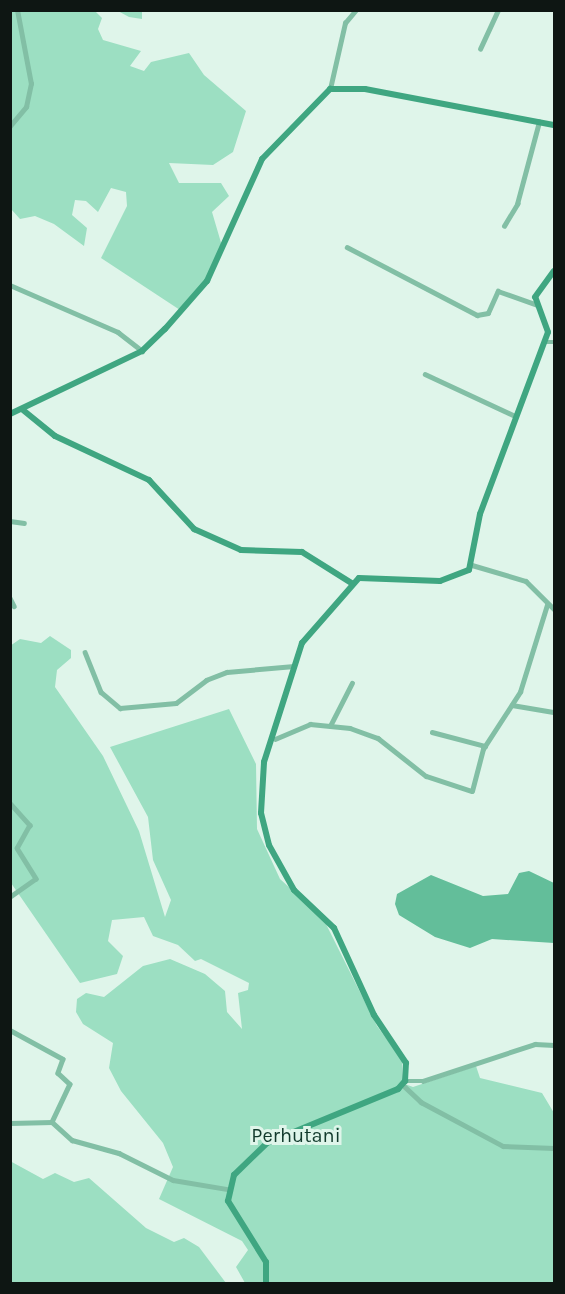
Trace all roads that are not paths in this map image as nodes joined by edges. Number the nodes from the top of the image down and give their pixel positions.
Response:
1 (17, 10) edge
2 (356, 10) edge
3 (498, 10) edge
4 (480, 49) dead end
5 (330, 89) junction
6 (539, 123) junction
7 (555, 125) edge
8 (10, 126) edge
9 (504, 225) dead end
10 (347, 247) dead end
11 (555, 271) edge
12 (10, 285) edge
13 (538, 305) junction
14 (544, 342) junction
15 (555, 342) edge
16 (142, 351) junction
17 (425, 374) dead end
18 (23, 410) junction
19 (10, 414) edge
20 (515, 416) junction
21 (12, 522) edge
22 (24, 523) dead end
23 (472, 565) junction
24 (353, 584) junction
25 (10, 598) edge
26 (547, 605) junction
27 (14, 606) dead end
28 (555, 609) edge
29 (85, 652) dead end
30 (294, 666) junction
31 (352, 683) dead end
32 (512, 705) junction
33 (555, 712) edge
34 (329, 726) junction
35 (432, 732) dead end
36 (275, 739) junction
37 (485, 746) junction
38 (10, 804) edge
39 (10, 897) edge
40 (10, 1030) edge
41 (555, 1045) edge
42 (404, 1083) junction
43 (52, 1122) junction
44 (10, 1123) edge
45 (555, 1141) edge
46 (554, 1148) edge
47 (227, 1189) junction
48 (266, 1284) edge

1 - 8 street
2 - 5 street
3 - 4 street
5 - 6 street
5 - 16 street
6 - 7 street
6 - 9 street
10 - 13 street
11 - 13 street
12 - 16 street
13 - 14 street
14 - 15 street
14 - 20 street
16 - 18 street
17 - 20 street
18 - 19 street
18 - 24 street
20 - 23 street
21 - 22 street
23 - 24 street
23 - 26 street
24 - 30 street
25 - 27 street
26 - 28 street
26 - 32 street
29 - 30 street
30 - 36 street
31 - 34 street
32 - 33 street
32 - 37 street
34 - 36 street
34 - 37 street
35 - 37 street
36 - 42 street
38 - 39 street
40 - 43 street
41 - 42 street
42 - 46 street
42 - 47 street
43 - 44 street
43 - 47 street
45 - 46 street
47 - 48 street

